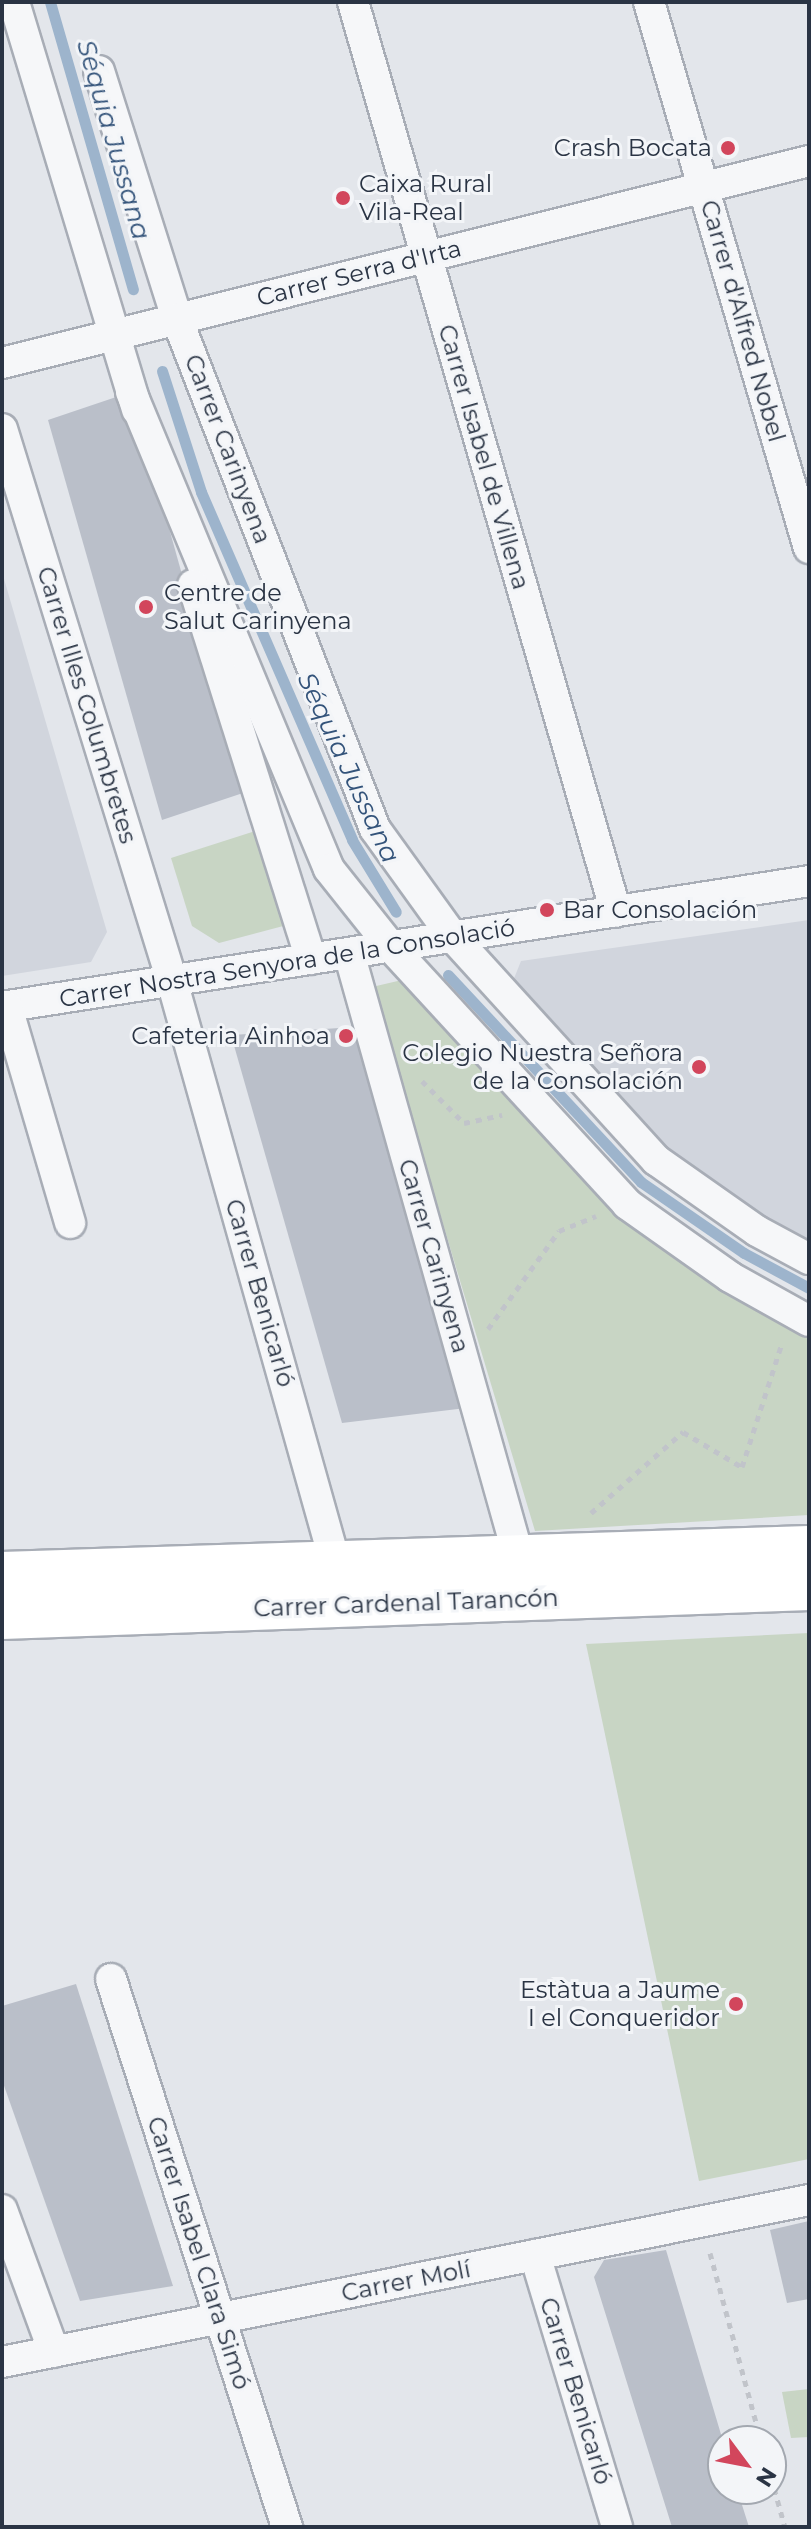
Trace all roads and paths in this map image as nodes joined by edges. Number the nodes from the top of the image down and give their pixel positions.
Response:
1 (14, 2) edge
2 (353, 2) edge
3 (649, 2) edge
4 (99, 71) dead end
5 (809, 161) edge
6 (703, 187) junction
7 (426, 256) junction
8 (177, 319) junction
9 (113, 335) junction
10 (2, 363) edge
11 (131, 392) junction
12 (2, 429) edge
13 (809, 548) edge
14 (809, 881) edge
15 (616, 912) junction
16 (453, 937) junction
17 (391, 947) junction
18 (349, 953) junction
19 (311, 959) junction
20 (172, 981) junction
21 (4, 1007) edge
22 (370, 1029) junction
23 (538, 1107) junction
24 (627, 1204) junction
25 (70, 1223) dead end
26 (809, 1259) edge
27 (801, 1316) edge
28 (464, 1362) junction
29 (584, 1519) dead end
30 (809, 1548) edge
31 (519, 1558) junction
32 (335, 1564) junction
33 (2, 1574) edge
34 (809, 1588) edge
35 (346, 1605) junction
36 (2, 1617) edge
37 (111, 1979) dead end
38 (809, 2200) edge
39 (2, 2210) edge
40 (701, 2221) junction
41 (535, 2255) junction
42 (220, 2318) junction
43 (54, 2352) junction
44 (2, 2362) edge
45 (757, 2425) edge
46 (779, 2505) edge
47 (287, 2527) edge
48 (617, 2527) edge
49 (785, 2527) edge

1 - 9 street
2 - 7 street, Carrer Isabel de Villena
3 - 6 street, Carrer d'Alfred Nobel
4 - 8 street, Carrer Carinyena
5 - 6 street, Carrer Serra d'Irta
6 - 7 street, Carrer Serra d'Irta
6 - 13 street, Carrer d'Alfred Nobel
7 - 8 street, Carrer Serra d'Irta
7 - 15 street, Carrer Isabel de Villena
8 - 9 street, Carrer Serra d'Irta
8 - 16 street, Carrer Carinyena
9 - 10 street, Carrer Serra d'Irta
9 - 11 street
11 - 17 street
11 - 19 street
12 - 20 street, Carrer Illes Columbretes
14 - 15 street, Carrer Nostra Senyora de la Consolació
15 - 16 street, Carrer Nostra Senyora de la Consolació
16 - 17 street, Carrer Nostra Senyora de la Consolació
16 - 26 street, Carrer Carinyena
17 - 18 street, Carrer Nostra Senyora de la Consolació
17 - 23 street
18 - 19 street, Carrer Nostra Senyora de la Consolació
18 - 22 street, Carrer Carinyena
19 - 20 street, Carrer Nostra Senyora de la Consolació
20 - 21 street, Carrer Nostra Senyora de la Consolació
20 - 32 street, Carrer Benicarló
21 - 25 street
22 - 23 path
22 - 28 street, Carrer Carinyena
23 - 24 street
24 - 27 street
24 - 28 path
27 - 29 path
28 - 31 street, Carrer Carinyena
30 - 31 street, Carrer Cardenal Tarancón
31 - 32 street, Carrer Cardenal Tarancón
32 - 33 street, Carrer Cardenal Tarancón
32 - 35 street, Carrer Benicarló
34 - 35 street, Carrer Cardenal Tarancón
35 - 36 street, Carrer Cardenal Tarancón
37 - 42 street, Carrer Isabel Clara Simó
38 - 40 street, Carrer Molí
39 - 43 street
40 - 41 street, Carrer Molí
40 - 45 path
41 - 42 street, Carrer Molí
41 - 48 street, Carrer Benicarló
42 - 43 street, Carrer Molí
42 - 47 street, Carrer Isabel Clara Simó
43 - 44 street, Carrer Molí
46 - 49 path

